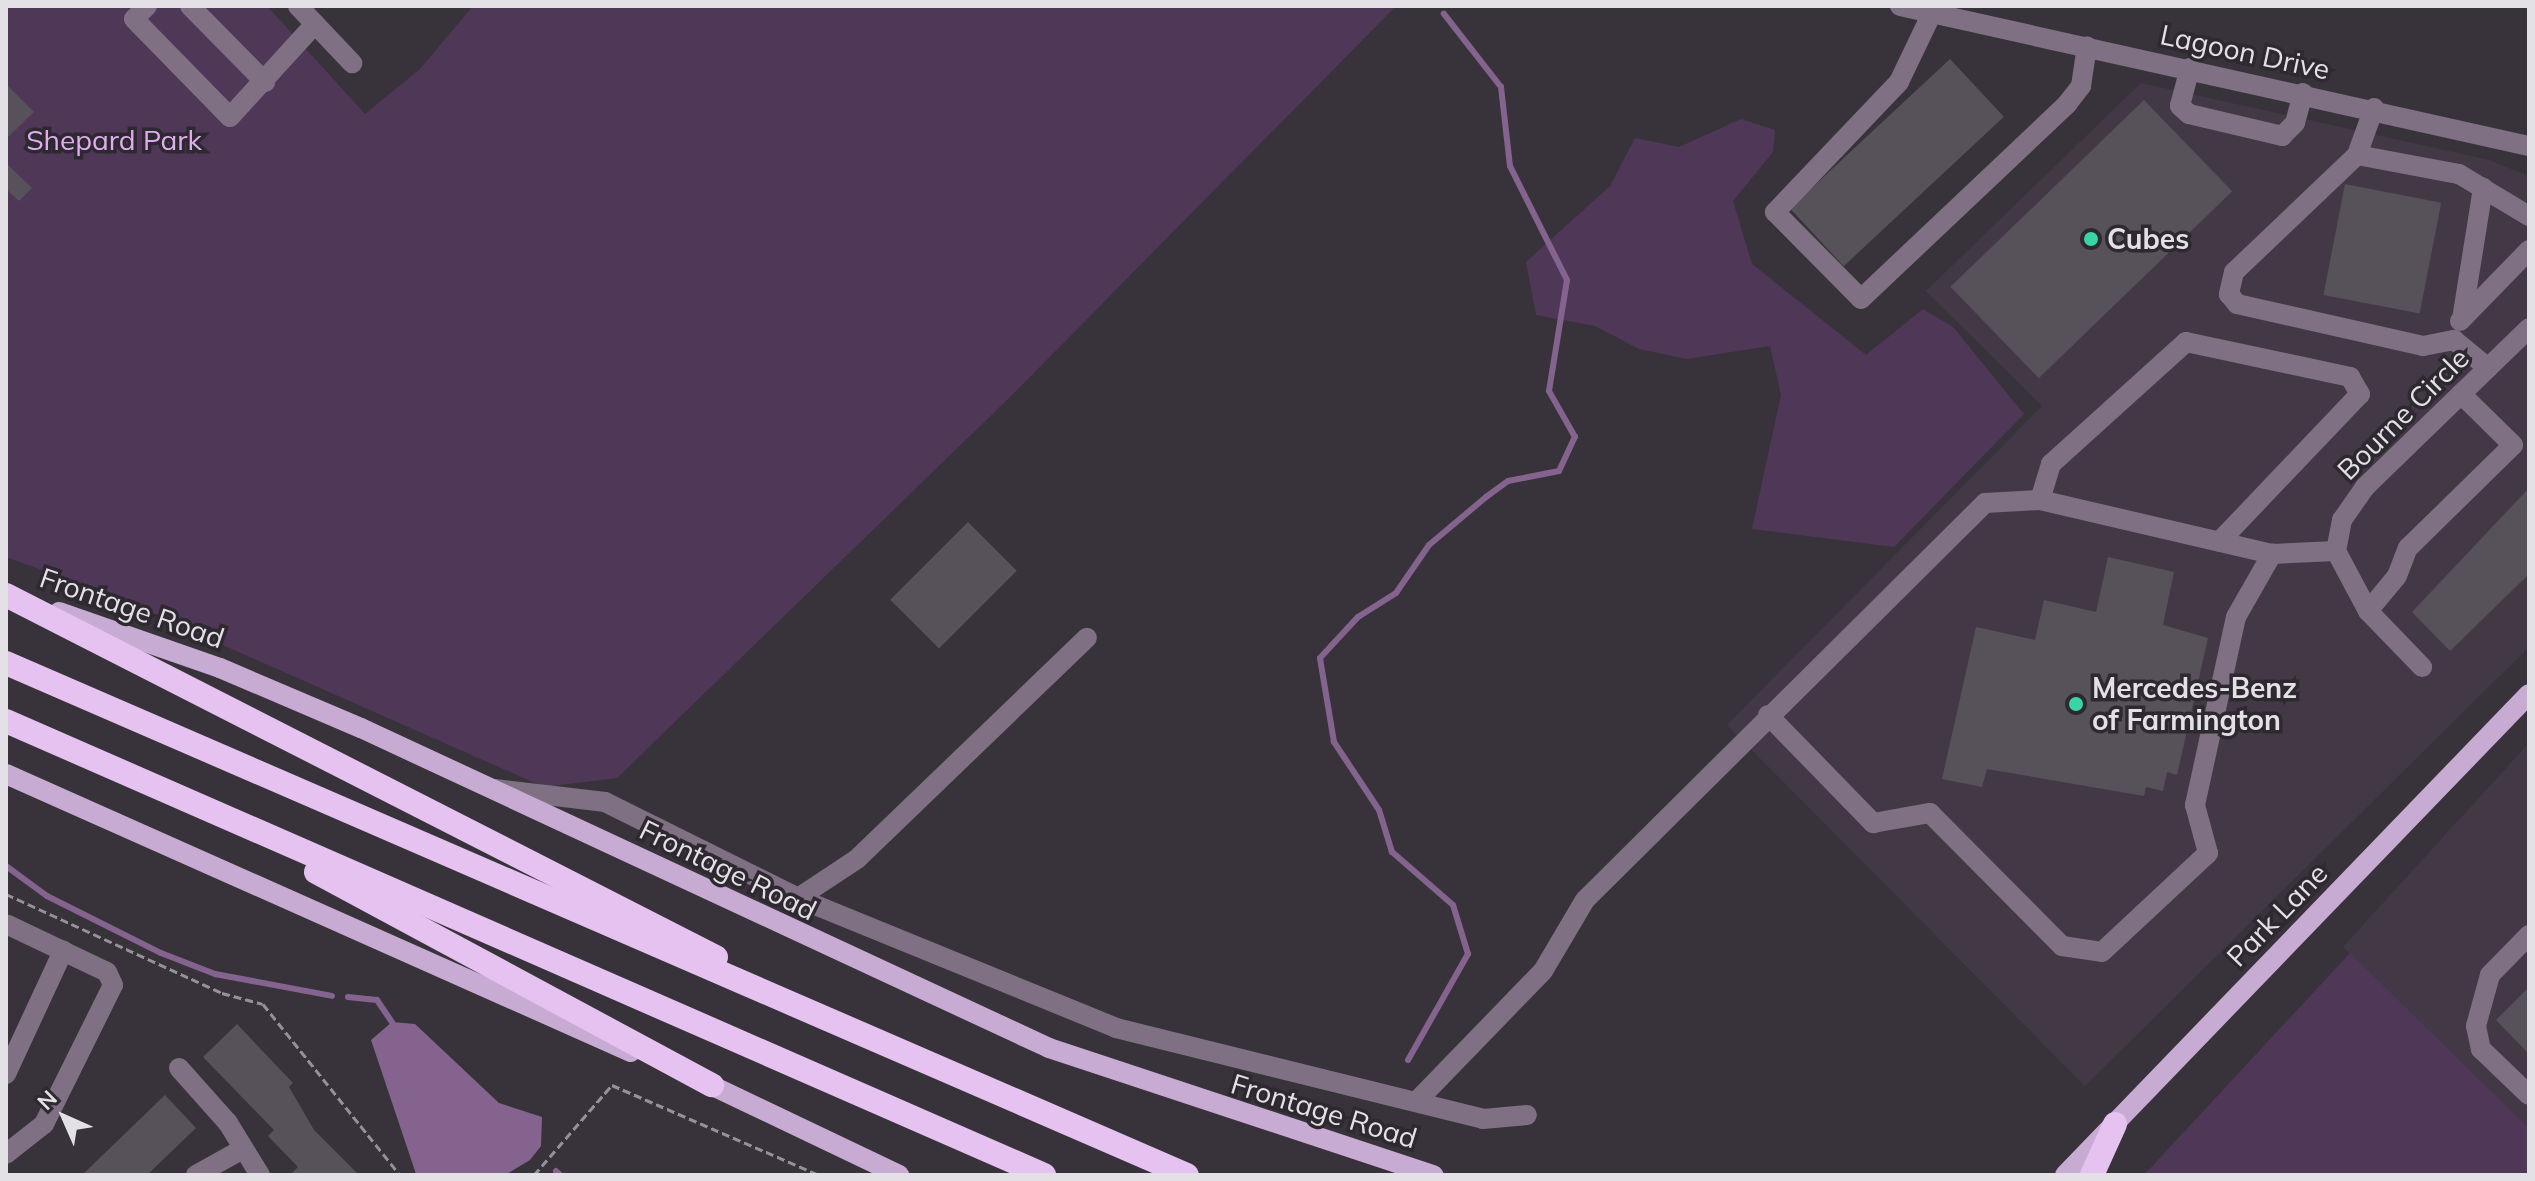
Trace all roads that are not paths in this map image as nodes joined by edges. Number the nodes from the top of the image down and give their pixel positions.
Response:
1 (147, 6) edge
2 (190, 6) edge
3 (298, 6) edge
4 (1900, 6) edge
5 (1960, 12) edge
6 (1932, 13) junction
7 (315, 24) junction
8 (2087, 46) junction
9 (352, 63) dead end
10 (2190, 68) junction
11 (265, 82) junction
12 (2303, 93) junction
13 (2374, 108) junction
14 (2529, 146) edge
15 (2357, 155) junction
16 (2483, 188) junction
17 (2529, 216) edge
18 (2529, 250) edge
19 (2463, 313) junction
20 (2529, 328) edge
21 (2454, 340) junction
22 (2488, 368) junction
23 (2461, 394) junction
24 (2040, 500) junction
25 (2219, 542) junction
26 (2336, 551) junction
27 (2272, 554) junction
28 (6, 595) edge
29 (2368, 611) junction
30 (1087, 638) dead end
31 (6, 663) edge
32 (2422, 667) dead end
33 (2529, 694) edge
34 (1768, 715) junction
35 (6, 721) edge
36 (6, 774) edge
37 (159, 788) junction
38 (492, 788) junction
39 (798, 898) junction
40 (7, 926) edge
41 (2529, 935) edge
42 (63, 951) junction
43 (922, 1061) junction
44 (179, 1068) dead end
45 (6, 1074) edge
46 (712, 1085) junction
47 (2529, 1095) edge
48 (1416, 1102) junction
49 (1527, 1115) dead end
50 (2115, 1124) junction
51 (243, 1149) junction
52 (6, 1154) edge
53 (196, 1175) edge
54 (260, 1175) edge
55 (899, 1175) edge
56 (1044, 1175) edge
57 (1187, 1175) edge
58 (1434, 1175) edge
59 (2065, 1175) edge
60 (2092, 1175) edge

1 - 11 street
2 - 11 street
3 - 7 street
4 - 6 street, Lagoon Drive
5 - 6 street, Lagoon Drive
5 - 8 street, Lagoon Drive
6 - 8 street
7 - 9 street
7 - 11 street
8 - 10 street, Lagoon Drive
10 - 12 street, Lagoon Drive
10 - 12 street
12 - 13 street, Lagoon Drive
13 - 14 street, Lagoon Drive
13 - 15 street
15 - 16 street
15 - 21 street
16 - 17 street
16 - 19 street
18 - 19 street
19 - 21 street
20 - 22 street, Bourne Circle
21 - 22 street
22 - 23 street, Bourne Circle
23 - 26 street, Bourne Circle
23 - 29 street
24 - 25 street
24 - 25 street
24 - 34 street
25 - 27 street
26 - 27 street
26 - 29 street
27 - 34 street
28 - 38 main road, Frontage Road
28 - 43 highway
29 - 32 street
30 - 39 street
31 - 43 highway
33 - 50 main road, Park Lane
34 - 48 street
35 - 37 highway
36 - 46 main road
37 - 46 highway
37 - 56 highway
38 - 39 street
38 - 58 main road, Frontage Road
39 - 48 street
40 - 42 street
41 - 47 street
42 - 45 street
42 - 52 street
43 - 57 highway
44 - 51 street
46 - 55 main road
48 - 49 street
50 - 59 main road, Park Lane
50 - 60 highway
51 - 53 street
51 - 54 street

